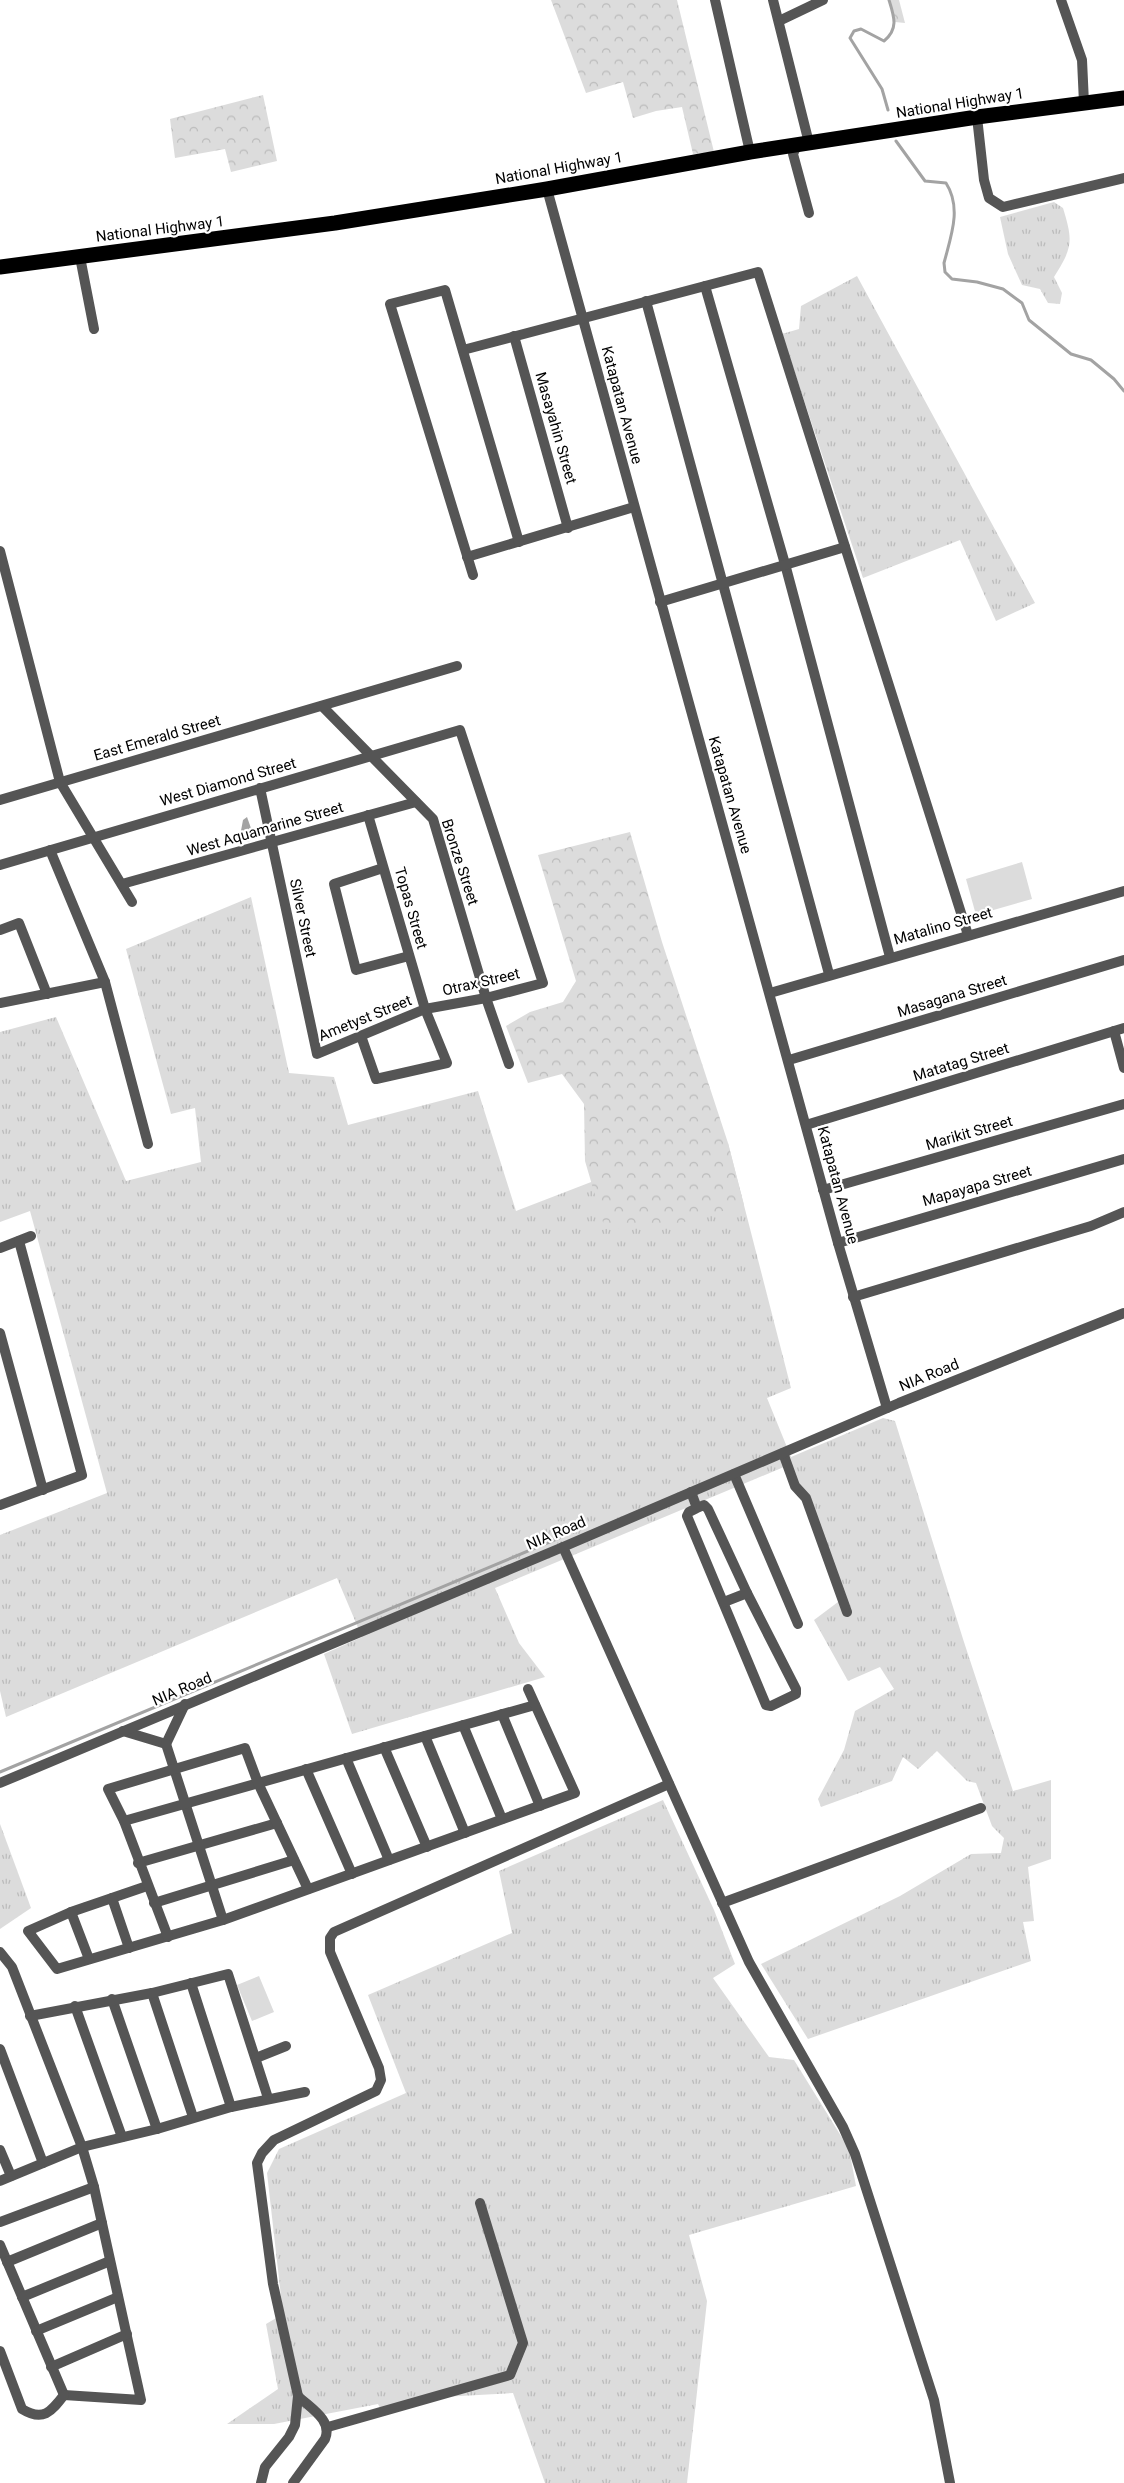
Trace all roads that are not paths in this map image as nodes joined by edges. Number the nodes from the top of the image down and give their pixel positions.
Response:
1 (715, 0) edge
2 (773, 0) edge
3 (823, 0) edge
4 (1061, 0) edge
5 (779, 21) junction
6 (1124, 98) edge
7 (1084, 103) junction
8 (977, 117) junction
9 (803, 144) junction
10 (750, 152) junction
11 (1124, 178) edge
12 (547, 189) junction
13 (809, 213) dead end
14 (80, 257) junction
15 (0, 267) edge
16 (705, 286) junction
17 (646, 301) junction
18 (583, 318) junction
19 (94, 328) dead end
20 (514, 336) junction
21 (463, 350) junction
22 (634, 507) junction
23 (568, 528) junction
24 (519, 542) junction
25 (845, 547) junction
26 (0, 551) edge
27 (467, 557) junction
28 (785, 564) junction
29 (473, 575) dead end
30 (723, 582) junction
31 (660, 602) junction
32 (457, 666) dead end
33 (322, 706) junction
34 (371, 756) junction
35 (60, 782) junction
36 (260, 788) junction
37 (0, 800) edge
38 (416, 802) junction
39 (368, 815) junction
40 (94, 838) junction
41 (272, 842) junction
42 (50, 850) junction
43 (0, 865) edge
44 (384, 868) junction
45 (122, 884) junction
46 (1124, 891) edge
47 (132, 902) dead end
48 (0, 930) edge
49 (968, 934) junction
50 (409, 956) junction
51 (890, 957) junction
52 (1124, 960) edge
53 (829, 974) junction
54 (105, 982) junction
55 (543, 983) joint
56 (770, 992) junction
57 (47, 994) junction
58 (486, 998) junction
59 (0, 1003) edge
60 (425, 1010) junction
61 (1119, 1029) edge
62 (360, 1036) junction
63 (317, 1054) joint
64 (788, 1060) junction
65 (510, 1064) dead end
66 (1124, 1068) edge
67 (1124, 1104) edge
68 (806, 1125) junction
69 (148, 1144) dead end
70 (1124, 1159) edge
71 (823, 1190) junction
72 (1124, 1212) edge
73 (30, 1236) dead end
74 (19, 1241) junction
75 (838, 1243) junction
76 (0, 1248) edge
77 (853, 1297) junction
78 (1124, 1313) edge
79 (0, 1333) edge
80 (887, 1408) junction
81 (783, 1453) junction
82 (734, 1474) junction
83 (43, 1490) junction
84 (691, 1492) junction
85 (0, 1504) edge
86 (697, 1508) junction
87 (563, 1547) junction
88 (747, 1593) junction
89 (724, 1602) junction
90 (847, 1612) dead end
91 (798, 1624) dead end
92 (528, 1688) dead end
93 (185, 1704) junction
94 (535, 1704) junction
95 (502, 1714) junction
96 (463, 1725) junction
97 (122, 1731) junction
98 (424, 1736) junction
99 (166, 1744) junction
100 (384, 1747) junction
101 (346, 1758) junction
102 (175, 1768) junction
103 (306, 1769) junction
104 (0, 1783) edge
105 (258, 1783) junction
106 (669, 1784) junction
107 (186, 1803) junction
108 (540, 1806) junction
109 (981, 1808) dead end
110 (502, 1820) junction
111 (124, 1821) junction
112 (277, 1823) junction
113 (465, 1833) junction
114 (200, 1846) junction
115 (427, 1846) junction
116 (294, 1860) junction
117 (388, 1860) junction
118 (138, 1863) junction
119 (352, 1874) junction
120 (212, 1885) junction
121 (147, 1886) junction
122 (308, 1889) junction
123 (112, 1898) junction
124 (154, 1903) junction
125 (722, 1903) junction
126 (71, 1912) junction
127 (223, 1920) junction
128 (168, 1937) junction
129 (129, 1948) junction
130 (0, 1952) edge
131 (89, 1959) junction
132 (12, 1967) junction
133 (0, 1970) edge
134 (191, 1983) junction
135 (152, 1993) junction
136 (112, 1999) junction
137 (75, 2006) junction
138 (30, 2016) junction
139 (286, 2046) dead end
140 (0, 2050) edge
141 (256, 2058) junction
142 (305, 2092) dead end
143 (268, 2098) junction
144 (231, 2107) junction
145 (193, 2117) junction
146 (158, 2129) junction
147 (122, 2136) junction
148 (82, 2147) junction
149 (0, 2150) edge
150 (43, 2163) junction
151 (11, 2176) junction
152 (0, 2181) edge
153 (94, 2187) junction
154 (480, 2202) dead end
155 (0, 2222) edge
156 (102, 2223) junction
157 (0, 2245) edge
158 (110, 2261) junction
159 (7, 2262) junction
160 (22, 2297) junction
161 (118, 2297) junction
162 (36, 2331) junction
163 (126, 2334) junction
164 (0, 2351) edge
165 (52, 2367) junction
166 (64, 2395) junction
167 (298, 2396) junction
168 (328, 2427) junction
169 (261, 2483) edge
170 (293, 2483) edge
171 (950, 2483) edge

1 - 10 street
2 - 5 street
3 - 5 street
4 - 7 street
5 - 9 street
6 - 7 highway, National Highway 1
7 - 8 highway, National Highway 1
8 - 9 highway, National Highway 1
8 - 11 street
9 - 10 highway, National Highway 1
9 - 13 street
10 - 12 highway, National Highway 1
12 - 14 highway, National Highway 1
12 - 18 street, Katapatan Avenue
14 - 15 highway, National Highway 1
14 - 19 street
16 - 17 street
16 - 25 street
16 - 28 street
17 - 18 street
17 - 30 street
18 - 20 street
18 - 22 street, Katapatan Avenue
20 - 21 street
20 - 23 street, Masayahin Street
21 - 24 street
21 - 27 street
22 - 23 street
22 - 31 street, Katapatan Avenue
23 - 24 street
24 - 27 street
25 - 28 street
25 - 49 street
26 - 35 street
27 - 29 street
28 - 30 street
28 - 51 street
30 - 31 street
30 - 53 street
31 - 56 street, Katapatan Avenue
32 - 33 street, East Emerald Street
33 - 34 street, Bronze Street
33 - 35 street, East Emerald Street
34 - 36 street, West Diamond Street
34 - 38 street, Bronze Street
34 - 55 street, West Diamond Street
35 - 37 street, East Emerald Street
35 - 40 street
36 - 40 street, West Diamond Street
36 - 41 street, Silver Street
38 - 39 street, West Aquamarine Street
38 - 58 street, Bronze Street
39 - 41 street, West Aquamarine Street
39 - 44 street, Topas Street
40 - 42 street, West Diamond Street
40 - 45 street
41 - 45 street, West Aquamarine Street
41 - 63 street, Silver Street
42 - 43 street, West Diamond Street
42 - 54 street
44 - 50 street, Topas Street
44 - 50 street
45 - 47 street
46 - 49 street, Matalino Street
48 - 57 street
49 - 51 street, Matalino Street
50 - 60 street, Topas Street
51 - 53 street, Matalino Street
52 - 64 street, Masagana Street
53 - 56 street, Matalino Street
54 - 57 street
54 - 69 street
55 - 58 street, Otrax Street
56 - 64 street, Katapatan Avenue
57 - 59 street
58 - 60 street, Otrax Street
58 - 65 street, Bronze Street
60 - 62 street, Ametyst Street
60 - 62 street, Topas Street
61 - 66 street
61 - 68 street, Matatag Street
62 - 63 street, Ametyst Street
64 - 68 street, Katapatan Avenue
67 - 71 street, Marikit Street
68 - 71 street, Katapatan Avenue
70 - 75 street, Mapayapa Street
71 - 75 street, Katapatan Avenue
72 - 77 street
73 - 74 street
74 - 76 street
74 - 83 street
75 - 77 street, Katapatan Avenue
77 - 80 street, Katapatan Avenue
78 - 80 street, NIA Road
79 - 83 street
80 - 81 street, NIA Road
81 - 82 street, NIA Road
81 - 90 street
82 - 84 street, NIA Road
82 - 91 street
83 - 85 street
84 - 86 street
84 - 87 street, NIA Road
86 - 88 street
86 - 89 street
87 - 93 street, NIA Road
87 - 106 street
88 - 89 street
88 - 89 street
92 - 94 street
93 - 97 street, NIA Road
93 - 99 street
94 - 95 street
94 - 108 street
95 - 96 street
95 - 108 street
96 - 98 street
96 - 110 street
97 - 99 street
97 - 104 street, NIA Road
98 - 100 street
98 - 113 street
99 - 102 street
100 - 101 street
100 - 115 street
101 - 103 street
101 - 117 street
102 - 105 street
102 - 107 street
102 - 111 street
103 - 105 street
103 - 119 street
105 - 107 street
105 - 112 street
106 - 125 street
106 - 167 street
107 - 111 street
107 - 114 street
108 - 110 street
109 - 125 street
110 - 113 street
111 - 118 street
112 - 114 street
112 - 116 street
113 - 115 street
114 - 118 street
114 - 120 street
115 - 117 street
116 - 120 street
116 - 122 street
117 - 119 street
118 - 121 street
119 - 122 street
120 - 124 street
120 - 127 street
121 - 123 street
121 - 124 street
122 - 127 street
123 - 126 street
123 - 129 street
124 - 128 street
125 - 171 street
126 - 131 street
126 - 131 street
127 - 128 street
128 - 129 street
129 - 131 street
130 - 132 street
132 - 133 street
132 - 138 street
134 - 135 street
134 - 141 street
134 - 144 street
135 - 136 street
135 - 145 street
136 - 137 street
136 - 146 street
137 - 138 street
137 - 147 street
138 - 148 street
139 - 141 street
140 - 150 street
141 - 143 street
142 - 143 street
143 - 144 street
144 - 145 street
145 - 146 street
146 - 147 street
147 - 148 street
148 - 150 street
148 - 153 street
149 - 151 street
150 - 151 street
151 - 152 street
153 - 155 street
153 - 156 street
154 - 168 street
156 - 158 street
156 - 159 street
157 - 159 street
158 - 160 street
158 - 161 street
159 - 160 street
160 - 162 street
161 - 162 street
161 - 163 street
162 - 165 street
163 - 165 street
163 - 166 street
164 - 166 street
165 - 166 street
167 - 168 street
167 - 169 street
168 - 170 street

